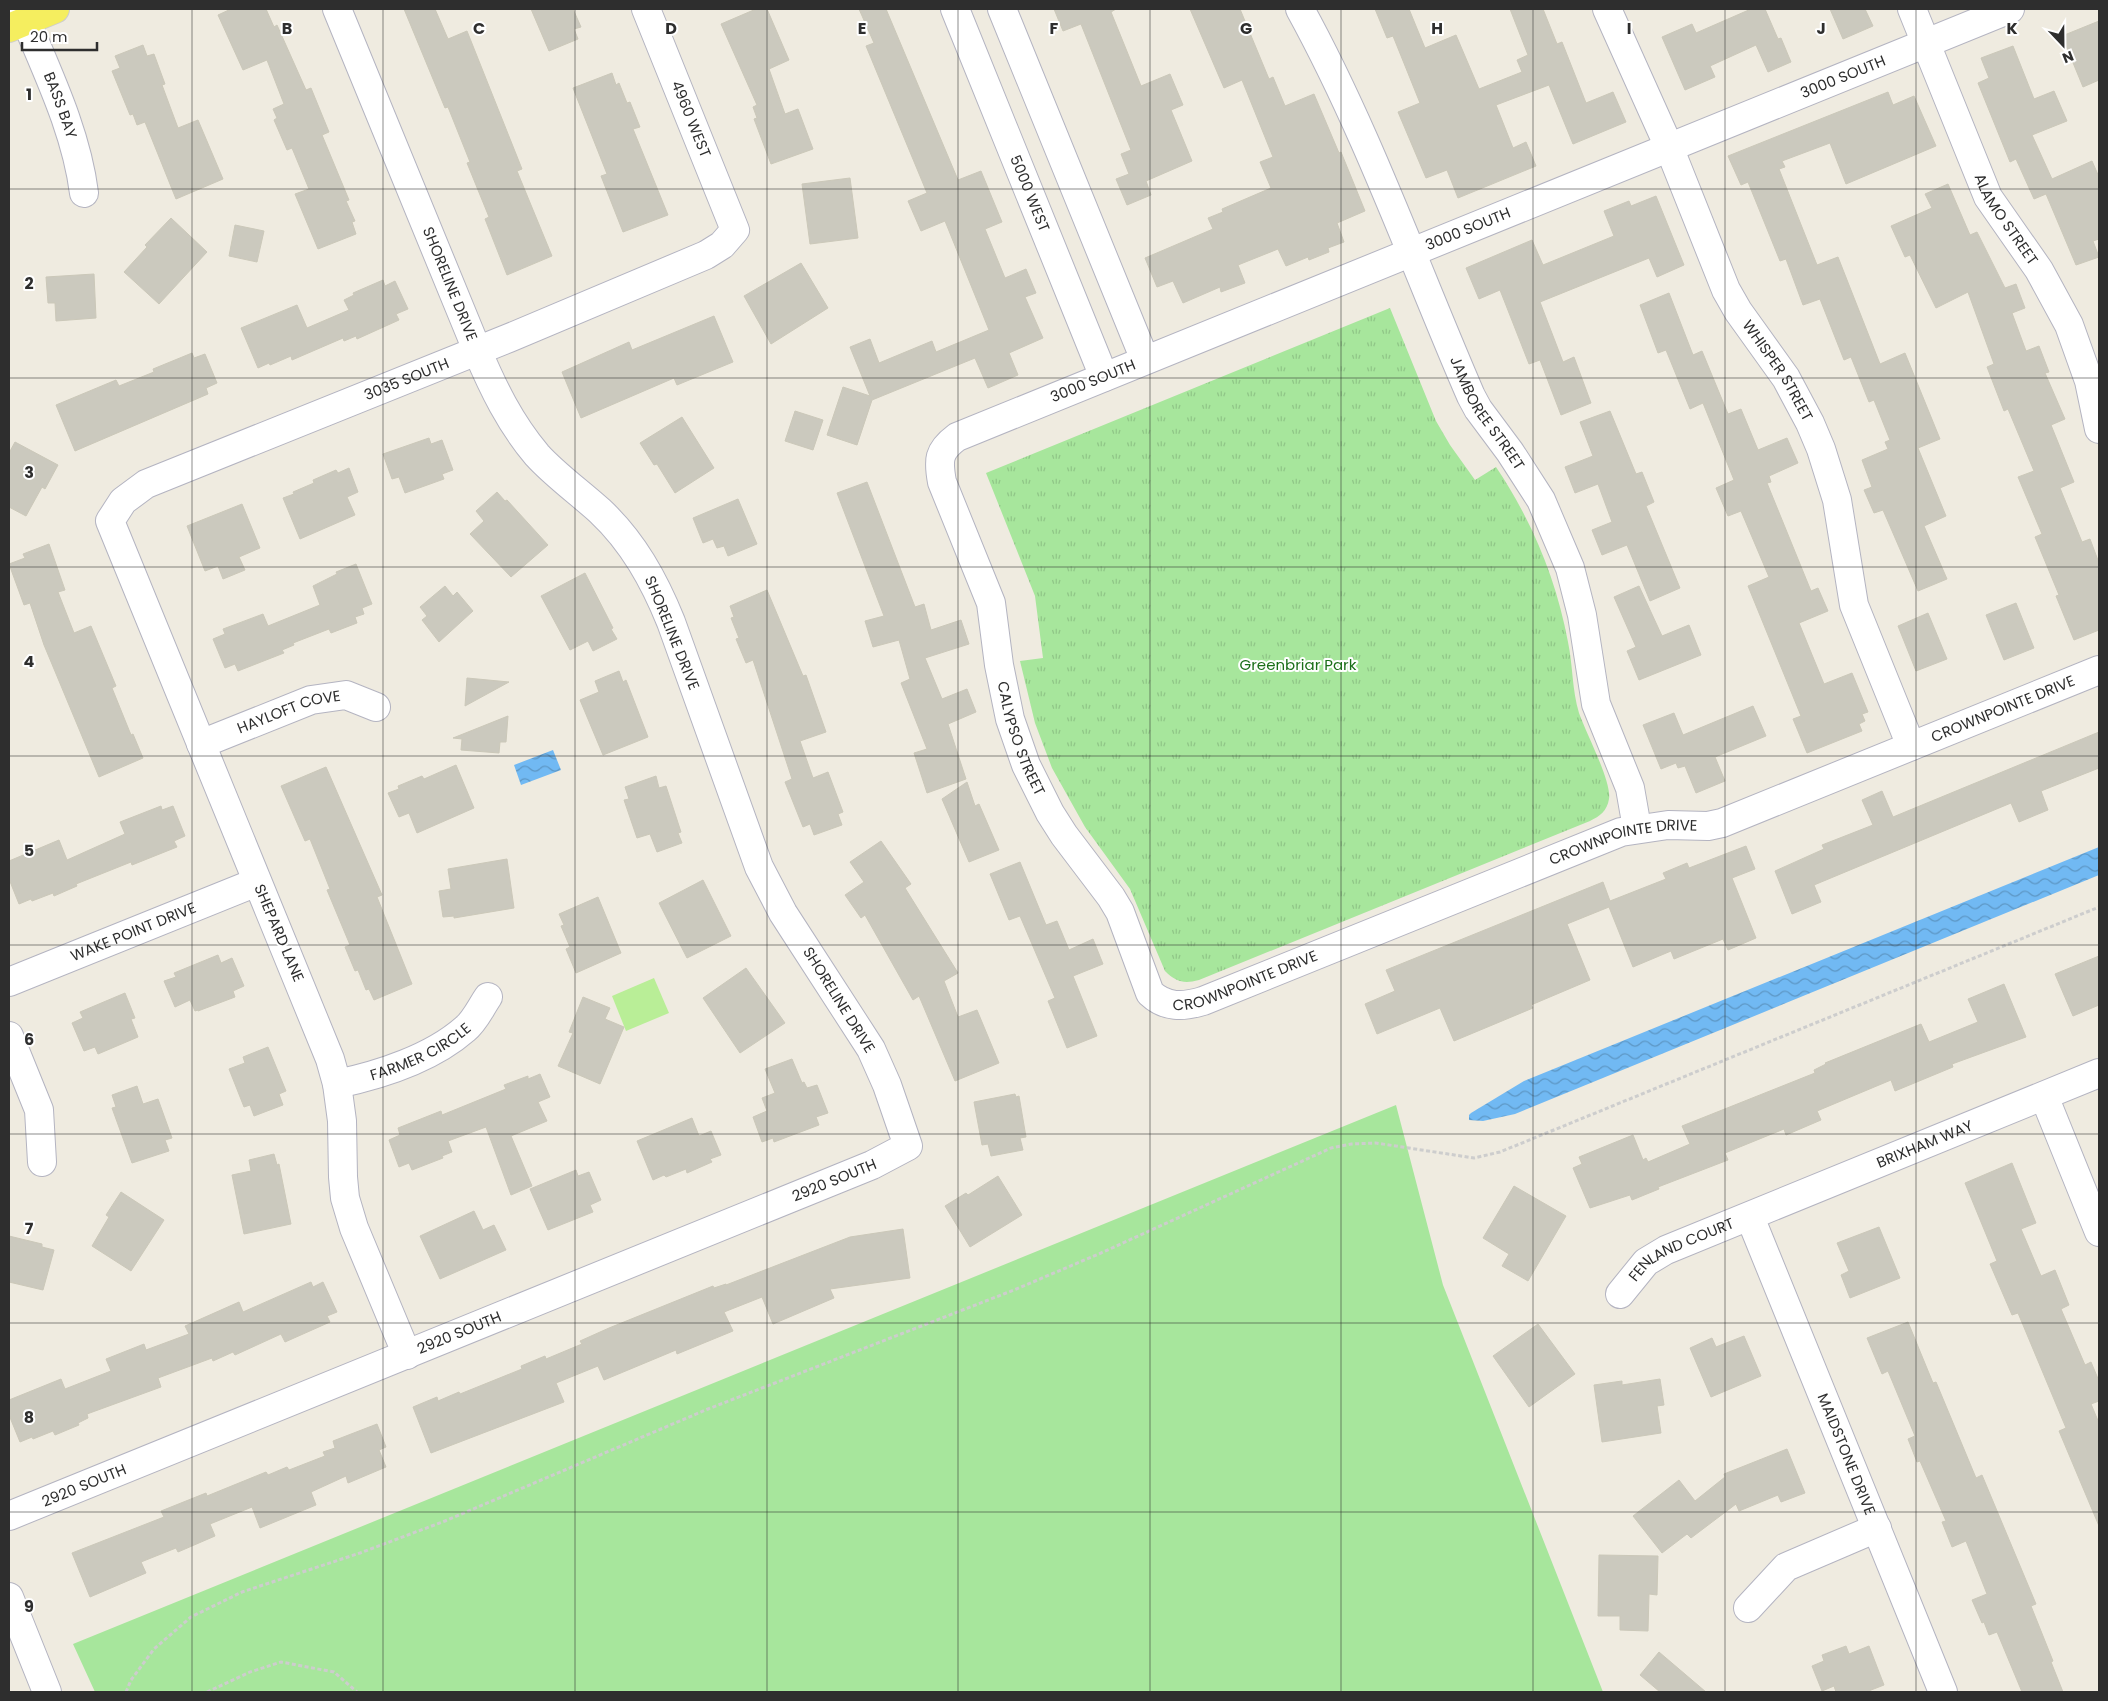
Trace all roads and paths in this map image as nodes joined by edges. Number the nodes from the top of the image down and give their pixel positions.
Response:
1 (55, 9) edge
2 (337, 9) edge
3 (646, 9) edge
4 (955, 9) edge
5 (1002, 9) edge
6 (1300, 9) edge
7 (1607, 9) edge
8 (1912, 9) edge
9 (2010, 9) edge
10 (19, 19) edge
11 (1926, 43) junction
12 (1669, 148) junction
13 (84, 193) dead end
14 (735, 230) joint
15 (1412, 252) junction
16 (477, 350) junction
17 (1145, 360) junction
18 (1104, 377) junction
19 (2099, 429) edge
20 (939, 463) joint
21 (110, 521) joint
22 (2099, 670) edge
23 (376, 707) dead end
24 (202, 744) junction
25 (1911, 746) junction
26 (1636, 828) junction
27 (257, 882) junction
28 (2099, 908) edge
29 (9, 982) edge
30 (1150, 993) joint
31 (488, 997) dead end
32 (9, 1036) edge
33 (2099, 1073) edge
34 (338, 1084) junction
35 (2044, 1096) junction
36 (908, 1146) joint
37 (42, 1162) dead end
38 (1750, 1216) junction
39 (2099, 1232) edge
40 (1620, 1294) dead end
41 (407, 1355) junction
42 (9, 1516) edge
43 (1877, 1528) junction
44 (9, 1597) edge
45 (1748, 1608) dead end
46 (47, 1692) edge
47 (126, 1692) edge
48 (207, 1692) edge
49 (357, 1692) edge
50 (1944, 1692) edge

1 - 10 main road
2 - 16 street, SHORELINE DRIVE
3 - 14 street, 4960 WEST
4 - 18 street, 5000 WEST
5 - 17 street
6 - 15 street, JAMBOREE STREET
7 - 12 street, WHISPER STREET
8 - 11 street, ALAMO STREET
9 - 11 street, 3000 SOUTH
10 - 13 street, BASS BAY
11 - 12 street, 3000 SOUTH
11 - 19 street, ALAMO STREET
12 - 15 street, 3000 SOUTH
12 - 25 street, WHISPER STREET
14 - 16 street, 3035 SOUTH
15 - 17 street, 3000 SOUTH
15 - 26 street, JAMBOREE STREET
16 - 21 street, 3035 SOUTH
16 - 36 street, SHORELINE DRIVE
17 - 18 street, 3000 SOUTH
18 - 20 street, 3000 SOUTH
20 - 30 street, CALYPSO STREET
21 - 24 street, SHEPARD LANE
22 - 25 street, CROWNPOINTE DRIVE
23 - 24 street, HAYLOFT COVE
24 - 27 street, SHEPARD LANE
25 - 26 street, CROWNPOINTE DRIVE
26 - 30 street, CROWNPOINTE DRIVE
27 - 29 street, WAKE POINT DRIVE
27 - 34 street, SHEPARD LANE
28 - 47 path
31 - 34 street, FARMER CIRCLE
32 - 37 street
33 - 35 street, BRIXHAM WAY
34 - 41 street, SHEPARD LANE
35 - 38 street, BRIXHAM WAY
35 - 39 street
36 - 41 street, 2920 SOUTH
38 - 40 street, FENLAND COURT
38 - 43 street, MAIDSTONE DRIVE
41 - 42 street, 2920 SOUTH
43 - 45 street
43 - 50 street, MAIDSTONE DRIVE
44 - 46 street
48 - 49 path

